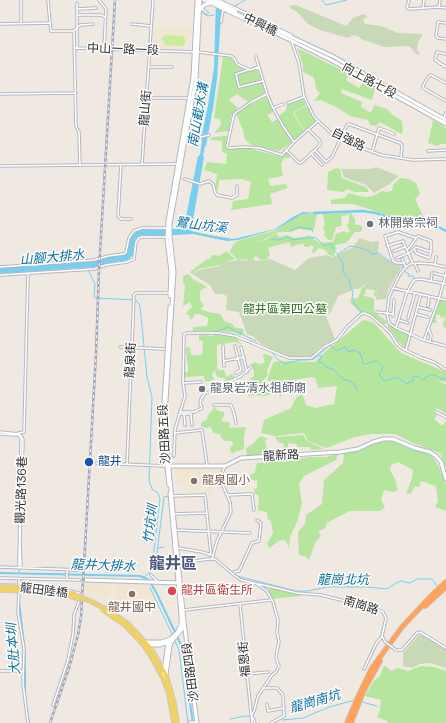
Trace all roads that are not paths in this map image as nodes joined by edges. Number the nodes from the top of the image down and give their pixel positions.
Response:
1 (21, 0) edge
2 (48, 0) edge
3 (99, 0) edge
4 (154, 0) edge
5 (198, 0) edge
6 (203, 0) edge
7 (214, 0) edge
8 (219, 0) edge
9 (409, 0) edge
10 (424, 0) edge
11 (440, 0) edge
12 (223, 1) edge
13 (209, 2) edge
14 (77, 3) dead end
15 (439, 7) junction
16 (96, 8) dead end
17 (423, 8) junction
18 (446, 8) edge
19 (77, 9) junction
20 (200, 9) junction
21 (223, 10) junction
22 (208, 13) dead end
23 (77, 15) junction
24 (105, 17) junction
25 (221, 22) dead end
26 (50, 23) junction
27 (446, 23) edge
28 (0, 24) edge
29 (21, 24) junction
30 (92, 24) dead end
31 (132, 24) dead end
32 (151, 26) junction
33 (78, 27) junction
34 (74, 32) junction
35 (291, 38) junction
36 (446, 39) edge
37 (76, 48) junction
38 (104, 49) junction
39 (150, 51) junction
40 (196, 52) junction
41 (446, 54) edge
42 (256, 57) dead end
43 (446, 66) edge
44 (149, 67) junction
45 (259, 67) junction
46 (172, 68) dead end
47 (250, 70) junction
48 (263, 81) junction
49 (446, 83) edge
50 (76, 93) junction
51 (0, 94) edge
52 (267, 94) junction
53 (304, 97) junction
54 (147, 98) junction
55 (191, 98) junction
56 (446, 101) edge
57 (288, 103) dead end
58 (284, 104) dead end
59 (273, 108) junction
60 (446, 114) edge
61 (444, 120) edge
62 (318, 121) junction
63 (446, 124) edge
64 (308, 129) junction
65 (376, 134) junction
66 (394, 134) dead end
67 (209, 135) dead end
68 (201, 136) dead end
69 (340, 138) junction
70 (294, 142) junction
71 (286, 150) junction
72 (315, 150) junction
73 (446, 150) edge
74 (428, 151) dead end
75 (372, 152) junction
76 (311, 153) junction
77 (400, 158) junction
78 (446, 158) edge
79 (80, 164) junction
80 (121, 164) junction
81 (142, 164) junction
82 (179, 164) junction
83 (322, 165) dead end
84 (0, 166) edge
85 (184, 179) dead end
86 (237, 186) dead end
87 (131, 218) dead end
88 (168, 228) junction
89 (169, 236) junction
90 (416, 238) junction
91 (387, 246) junction
92 (405, 247) junction
93 (408, 249) junction
94 (415, 250) junction
95 (394, 251) dead end
96 (431, 252) junction
97 (409, 253) junction
98 (436, 257) dead end
99 (397, 258) dead end
100 (402, 259) dead end
101 (404, 264) junction
102 (414, 264) junction
103 (435, 265) junction
104 (0, 267) edge
105 (406, 267) junction
106 (446, 268) edge
107 (418, 271) dead end
108 (28, 273) junction
109 (446, 274) edge
110 (0, 275) edge
111 (431, 281) junction
112 (445, 283) edge
113 (393, 288) junction
114 (407, 292) junction
115 (171, 293) junction
116 (415, 293) junction
117 (421, 294) junction
118 (429, 296) junction
119 (439, 299) junction
120 (394, 300) dead end
121 (446, 300) edge
122 (170, 306) junction
123 (428, 306) dead end
124 (418, 307) junction
125 (430, 310) dead end
126 (377, 312) dead end
127 (387, 314) junction
128 (416, 314) junction
129 (172, 316) junction
130 (428, 317) dead end
131 (408, 318) dead end
132 (169, 319) junction
133 (399, 320) junction
134 (389, 323) junction
135 (408, 323) dead end
136 (384, 327) junction
137 (396, 328) junction
138 (428, 328) junction
139 (170, 330) junction
140 (410, 334) junction
141 (424, 340) junction
142 (430, 342) junction
143 (223, 346) dead end
144 (235, 346) dead end
145 (446, 346) edge
146 (120, 347) dead end
147 (241, 347) dead end
148 (132, 348) junction
149 (166, 349) junction
150 (406, 350) junction
151 (244, 357) junction
152 (168, 358) junction
153 (237, 358) junction
154 (224, 361) junction
155 (224, 366) dead end
156 (252, 366) dead end
157 (446, 370) edge
158 (246, 372) junction
159 (236, 373) dead end
160 (201, 382) dead end
161 (184, 383) junction
162 (214, 406) dead end
163 (436, 412) dead end
164 (180, 413) junction
165 (184, 415) junction
166 (446, 417) edge
167 (236, 423) dead end
168 (185, 425) dead end
169 (192, 425) dead end
170 (0, 433) edge
171 (18, 433) junction
172 (175, 433) junction
173 (174, 456) dead end
174 (96, 463) dead end
175 (127, 464) junction
176 (168, 466) junction
177 (207, 466) junction
178 (225, 466) junction
179 (446, 479) edge
180 (227, 495) junction
181 (171, 496) junction
182 (254, 510) dead end
183 (207, 513) junction
184 (173, 514) junction
185 (257, 520) dead end
186 (174, 530) junction
187 (209, 531) junction
188 (222, 532) junction
189 (250, 534) dead end
190 (176, 548) junction
191 (211, 555) junction
192 (212, 559) junction
193 (177, 564) junction
194 (0, 567) edge
195 (20, 568) junction
196 (81, 570) dead end
197 (67, 571) dead end
198 (234, 572) dead end
199 (151, 575) dead end
200 (0, 578) edge
201 (19, 578) junction
202 (66, 579) junction
203 (80, 580) dead end
204 (86, 580) dead end
205 (446, 582) edge
206 (156, 583) junction
207 (179, 583) junction
208 (257, 584) junction
209 (19, 585) junction
210 (0, 586) edge
211 (269, 586) junction
212 (446, 587) edge
213 (0, 591) edge
214 (267, 591) junction
215 (18, 592) junction
216 (271, 600) junction
217 (79, 601) junction
218 (240, 604) junction
219 (184, 610) junction
220 (183, 621) junction
221 (382, 637) junction
222 (170, 641) junction
223 (145, 644) junction
224 (446, 648) edge
225 (364, 669) dead end
226 (0, 670) edge
227 (23, 671) junction
228 (268, 672) dead end
229 (247, 674) junction
230 (164, 675) junction
231 (263, 688) junction
232 (267, 704) dead end
233 (54, 705) dead end
234 (284, 708) junction
235 (251, 714) junction
236 (190, 722) edge
237 (196, 722) edge
238 (28, 723) edge
239 (176, 723) edge
240 (254, 723) edge
241 (271, 723) edge
242 (347, 723) edge
243 (351, 723) edge

1 - 29 street
2 - 26 street
3 - 24 street
4 - 32 street, 龍山街
5 - 20 street
5 - 40 street
6 - 13 street
7 - 35 street, 中興橋
8 - 12 street
9 - 17 street
10 - 17 street
11 - 15 street
12 - 35 street
13 - 20 street
13 - 21 street
13 - 35 street, 中興橋
14 - 19 street
15 - 17 street
15 - 18 street
16 - 19 street
19 - 23 street
20 - 22 street
20 - 40 street
21 - 25 street
21 - 35 street
23 - 24 street
23 - 33 street
24 - 38 street
26 - 29 street
26 - 34 street, 中山一路一段
27 - 36 street
28 - 29 street
30 - 33 street
31 - 32 street
32 - 39 street, 龍山街
33 - 34 street
33 - 37 street
34 - 37 street, 中山一路一段
35 - 53 street, 自強路
35 - 61 street, 向上路七段
37 - 38 street, 中山一路一段
37 - 50 street
38 - 39 street, 中山一路一段
39 - 40 street, 中山一路一段
39 - 44 street, 龍山街
40 - 47 street, 中山一路一段
40 - 55 street
41 - 43 street
42 - 45 street
44 - 46 street
44 - 54 street, 龍山街
45 - 47 street
45 - 48 street
47 - 48 street
48 - 52 street
49 - 56 street
50 - 51 street
50 - 79 street
52 - 59 street
52 - 71 street
53 - 57 street
53 - 62 street, 自強路
54 - 55 street
54 - 81 street, 龍山街
55 - 82 street
55 - 82 street
58 - 59 street
59 - 70 street
60 - 61 street
61 - 63 street, 向上路七段
62 - 64 street
62 - 69 street, 自強路
64 - 70 street
64 - 72 street
65 - 66 street
65 - 69 street
65 - 75 street
65 - 77 street
67 - 68 street
69 - 72 street
69 - 75 street, 自強路
70 - 71 street
71 - 76 street
72 - 76 street
73 - 74 street
75 - 77 street, 自強路
76 - 83 street
77 - 78 street, 自強路
79 - 80 street
79 - 84 street
80 - 81 street
80 - 87 street
81 - 82 street
82 - 88 street
85 - 86 street
88 - 89 street
88 - 104 street
89 - 108 street
89 - 115 street
90 - 91 street
90 - 93 street
90 - 96 street
91 - 92 street
91 - 101 street
92 - 93 street
92 - 95 street
93 - 97 street
94 - 96 street
94 - 96 street
94 - 97 street
97 - 99 street
97 - 102 street
98 - 103 street
100 - 101 street
101 - 105 street
102 - 103 street
102 - 105 street
102 - 107 street
103 - 106 street
105 - 113 street
108 - 110 street
108 - 171 street
109 - 111 street
109 - 112 street
111 - 112 street
111 - 114 street
112 - 119 street
113 - 114 street
113 - 127 street
114 - 116 street
114 - 133 street
115 - 122 street
115 - 129 street
115 - 148 street, 龍泉街
116 - 117 street
116 - 131 street
117 - 118 street
117 - 124 street
118 - 119 street
118 - 123 street
119 - 121 street
119 - 138 street
120 - 127 street
122 - 129 street
122 - 132 street
124 - 125 street
124 - 128 street
126 - 127 street
127 - 134 street
128 - 130 street
128 - 140 street
129 - 139 street
132 - 139 street
132 - 149 street
133 - 135 street
133 - 137 street
134 - 136 street
134 - 137 street
136 - 150 street
136 - 161 street
137 - 140 street
138 - 141 street
138 - 142 street
139 - 152 street
140 - 141 street
140 - 150 street
141 - 142 street
142 - 145 street
143 - 154 street
144 - 153 street
146 - 148 street
147 - 151 street
148 - 149 street
148 - 175 street, 龍泉街
149 - 152 street
150 - 157 street
151 - 153 street
151 - 158 street
152 - 176 street, 沙田路五段
153 - 154 street
153 - 159 street
154 - 155 street
156 - 158 street
158 - 164 street
160 - 161 street
161 - 164 street
162 - 167 street
163 - 166 street
164 - 165 street
164 - 172 street
165 - 168 street
165 - 169 street
170 - 171 street
170 - 195 street
171 - 195 street, 觀光路136巷
172 - 173 street
172 - 177 street
174 - 175 street, 龍新路
175 - 176 street, 龍新路
176 - 177 street, 龍新路
176 - 181 street, 沙田路五段
177 - 178 street, 龍新路
178 - 179 street, 龍新路
178 - 180 street
180 - 182 street
180 - 188 street
181 - 183 street
181 - 184 street, 沙田路五段
181 - 186 street, 沙田路五段
183 - 184 street
183 - 187 street
184 - 186 street, 沙田路五段
185 - 198 street
186 - 187 street
186 - 190 street, 沙田路五段
187 - 188 street
187 - 191 street
188 - 189 street
188 - 192 street
190 - 191 street
190 - 193 street, 沙田路四段
191 - 192 street
192 - 193 street
192 - 208 street
193 - 207 street, 沙田路四段
194 - 195 street
195 - 196 street
197 - 202 street
199 - 206 street
200 - 201 street
201 - 202 street
201 - 209 street
202 - 203 street
204 - 206 street
205 - 242 highway
206 - 207 street
207 - 219 street, 沙田路四段
207 - 220 street, 沙田路四段
208 - 211 street, 南崗路
208 - 214 street
209 - 210 street
209 - 217 street
210 - 223 main road, 龍田陸橋, bridge
211 - 214 street
211 - 221 street, 南崗路
212 - 243 highway
213 - 215 street
213 - 223 main road, 龍田陸橋, bridge
214 - 216 street
215 - 217 street
215 - 227 street
216 - 218 street
216 - 231 street
217 - 233 street
218 - 219 street
218 - 229 street, 福恩街
219 - 220 street, 沙田路四段
220 - 222 street
220 - 237 street, 沙田路四段
221 - 224 street, bridge
221 - 225 street
222 - 223 street
222 - 230 street
223 - 230 main road
226 - 227 street
227 - 238 street
228 - 229 street
229 - 235 street, 福恩街
230 - 239 main road
231 - 234 street
231 - 235 street
232 - 234 street
234 - 241 street
235 - 240 street, 福恩街
236 - 237 street

